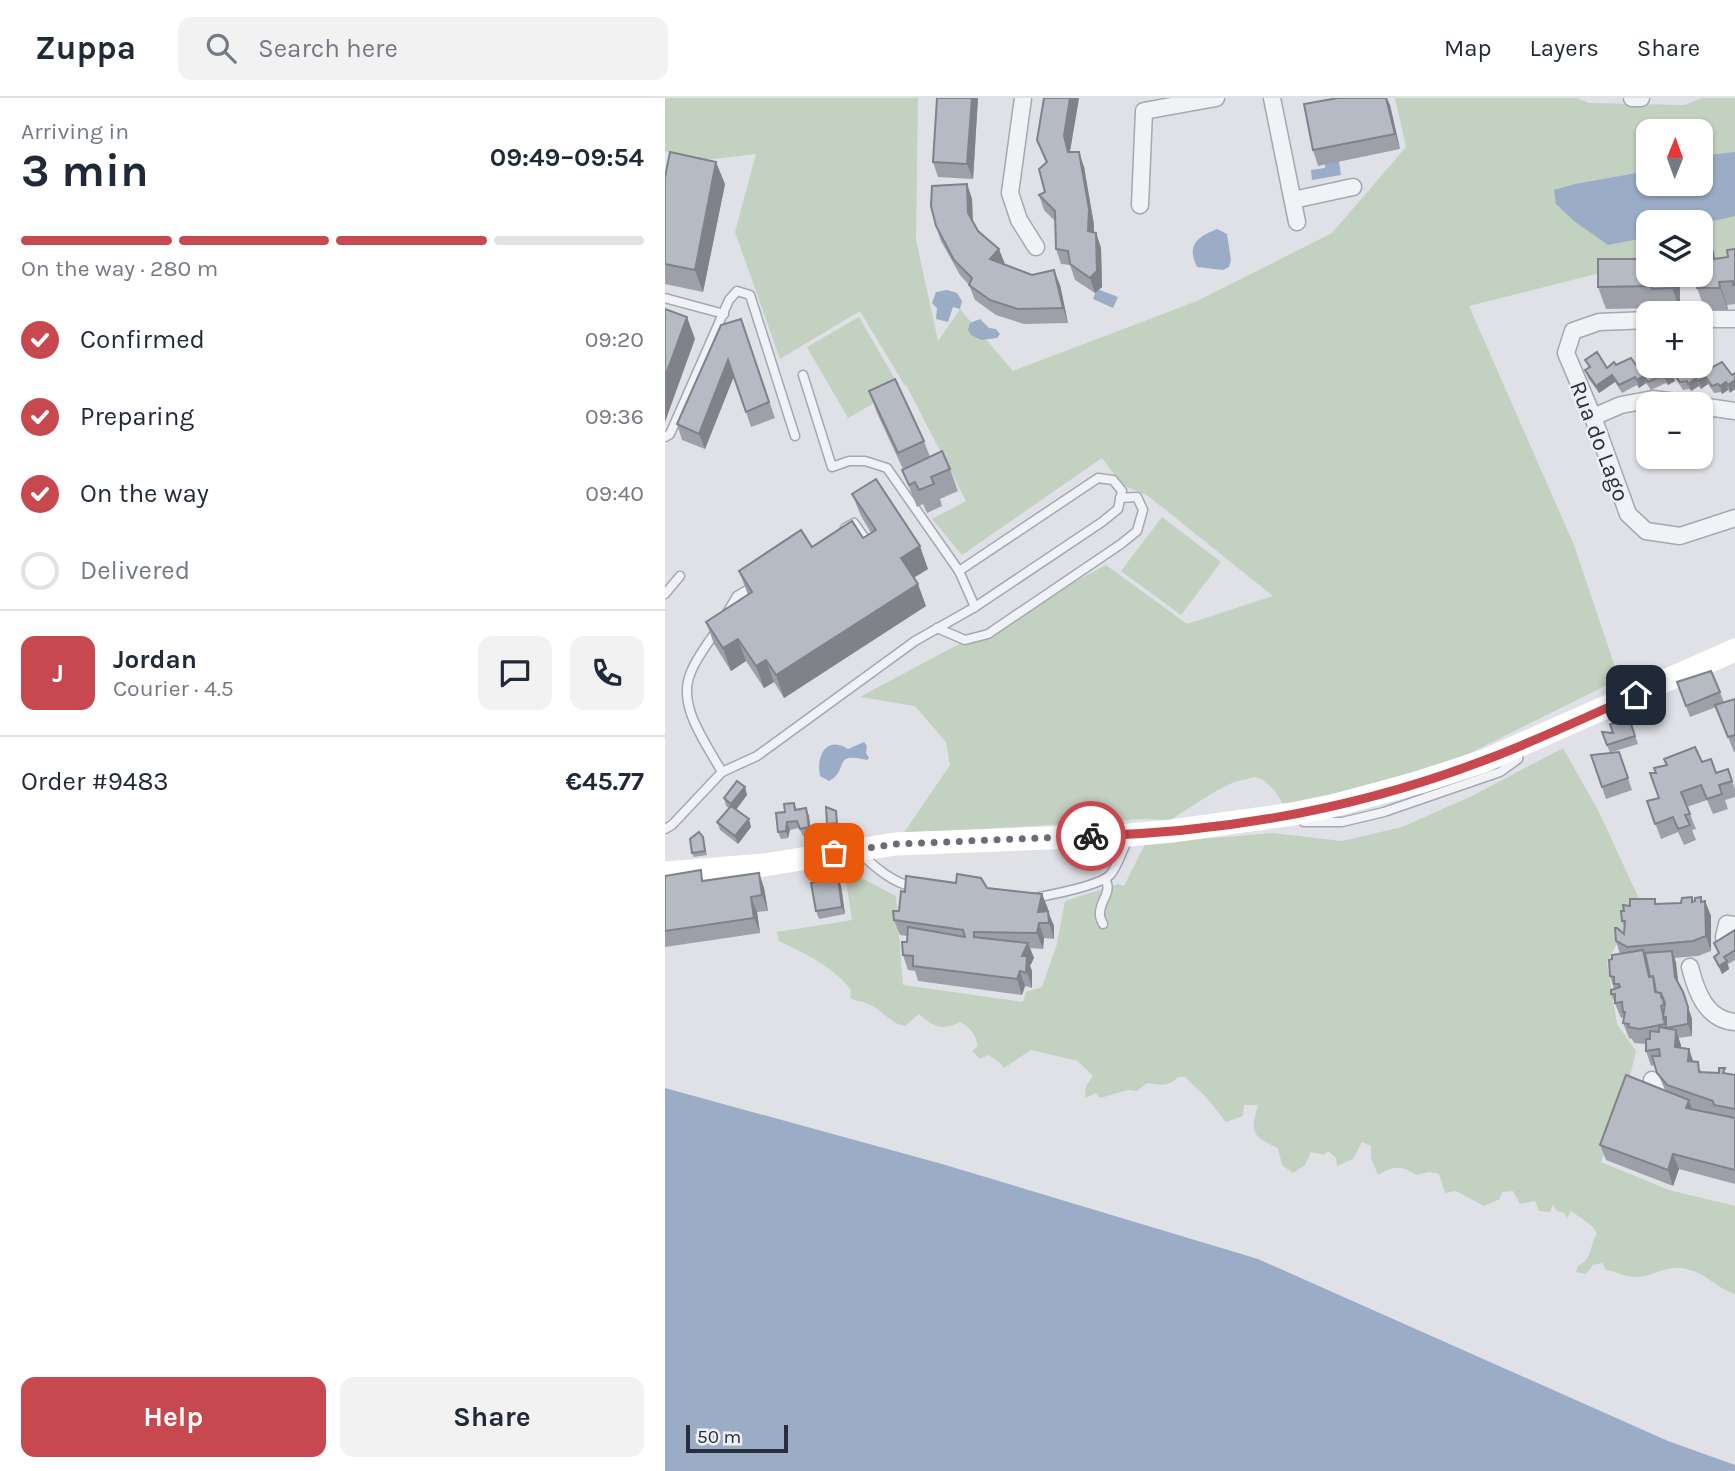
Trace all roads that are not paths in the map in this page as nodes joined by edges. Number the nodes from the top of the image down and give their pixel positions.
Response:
1 (1023, 98) edge
2 (1216, 98) edge
3 (1274, 98) edge
4 (1632, 98) edge
5 (1641, 98) edge
6 (1165, 102) edge
7 (1353, 187) dead end
8 (1293, 200) junction
9 (1140, 205) dead end
10 (1297, 222) dead end
11 (1036, 247) dead end
12 (665, 298) edge
13 (724, 314) junction
14 (1713, 319) edge
15 (1735, 319) edge
16 (1636, 320) edge
17 (803, 375) dead end
18 (1636, 402) edge
19 (1713, 408) edge
20 (1735, 411) edge
21 (1593, 417) junction
22 (795, 436) dead end
23 (665, 437) edge
24 (1120, 498) junction
25 (1735, 518) edge
26 (842, 530) edge
27 (870, 546) edge
28 (959, 571) junction
29 (680, 576) dead end
30 (761, 582) edge
31 (665, 594) edge
32 (975, 607) junction
33 (937, 628) junction
34 (1735, 650) edge
35 (722, 772) junction
36 (665, 829) edge
37 (1129, 835) junction
38 (857, 849) junction
39 (672, 869) edge
40 (1105, 879) junction
41 (930, 888) edge
42 (1025, 900) edge
43 (1103, 924) dead end
44 (1690, 967) dead end
45 (1735, 1022) edge
46 (1652, 1080) edge
47 (1686, 1109) edge

1 - 11 street
2 - 6 street
3 - 8 street
4 - 5 street
6 - 9 street
7 - 8 street
8 - 10 street
12 - 13 lane
13 - 22 lane
13 - 23 lane
14 - 15 street
16 - 21 street, Rua do Lago
17 - 28 lane
18 - 21 street
19 - 20 street
21 - 25 street, Rua do Lago
24 - 28 lane
24 - 32 lane
24 - 33 lane
26 - 27 lane
28 - 32 lane
29 - 31 lane
30 - 35 lane
32 - 33 lane
33 - 35 lane
34 - 37 street
35 - 36 lane
37 - 38 street
37 - 40 lane
38 - 39 street
38 - 41 lane
40 - 42 lane
40 - 43 lane
44 - 45 street
46 - 47 street

